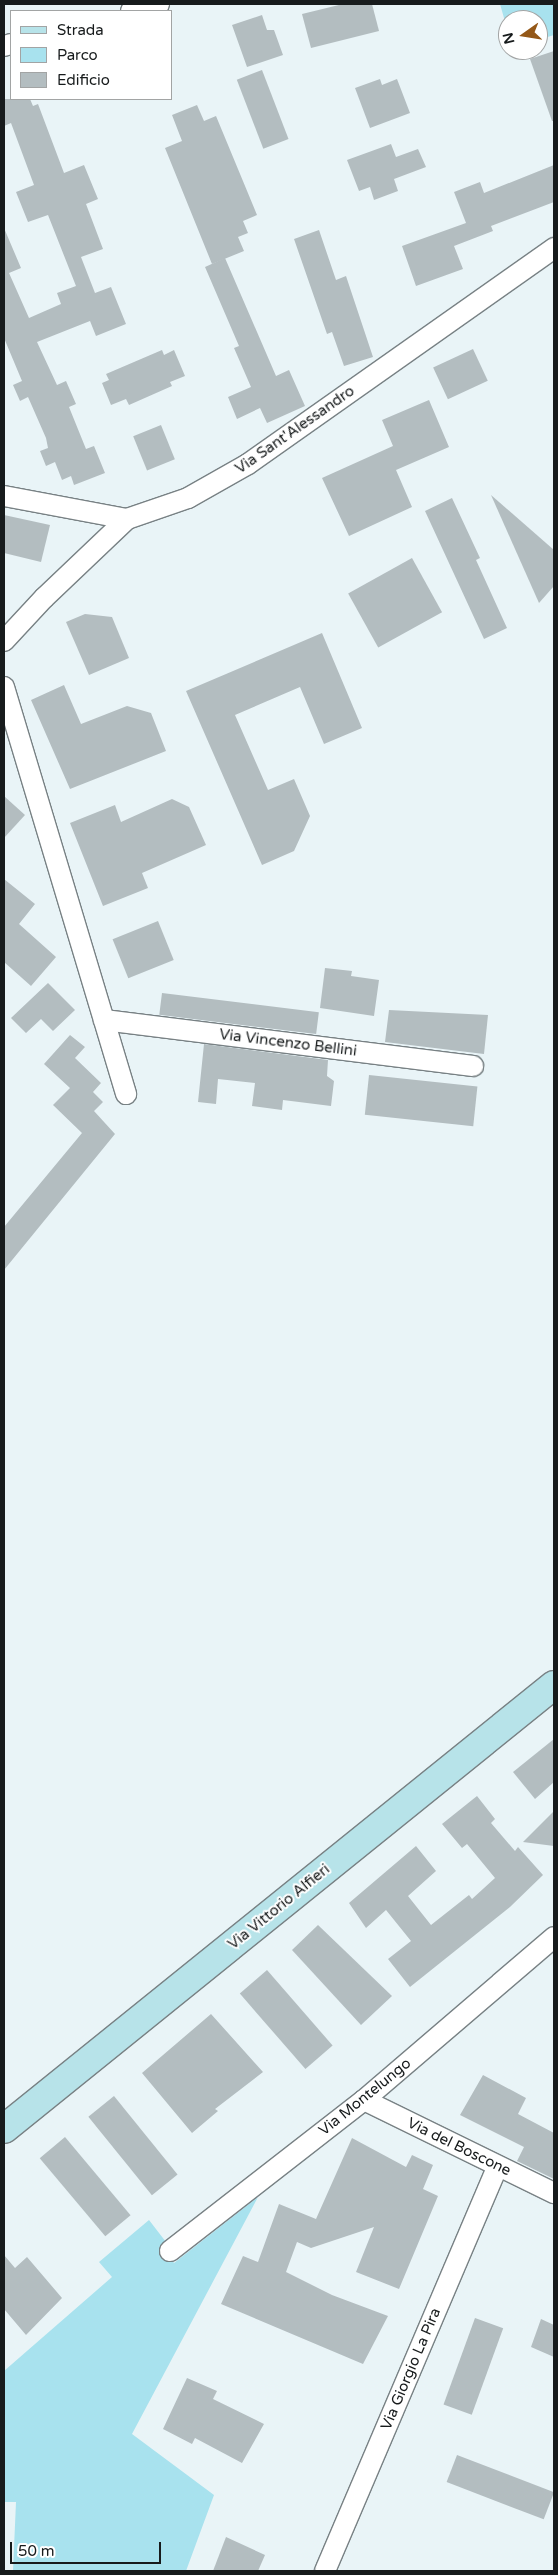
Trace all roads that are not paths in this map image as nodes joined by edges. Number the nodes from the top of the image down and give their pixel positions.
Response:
1 (159, 4) edge
2 (135, 10) edge
3 (554, 248) edge
4 (4, 496) edge
5 (127, 519) junction
6 (4, 641) edge
7 (4, 687) edge
8 (104, 1020) junction
9 (473, 1066) dead end
10 (126, 1094) dead end
11 (554, 1685) edge
12 (554, 1937) edge
13 (364, 2100) junction
14 (4, 2129) edge
15 (498, 2168) junction
16 (554, 2193) edge
17 (170, 2250) dead end
18 (325, 2571) edge

1 - 2 street
3 - 5 street, Via Sant'Alessandro
4 - 5 street, Via Sant'Alessandro
5 - 6 street
7 - 8 street
8 - 9 street, Via Vincenzo Bellini
8 - 10 street
11 - 14 street, Via Vittorio Alfieri
12 - 13 street, Via Montelungo
13 - 15 street, Via del Boscone
13 - 17 street, Via Montelungo
15 - 16 street, Via del Boscone
15 - 18 street, Via Giorgio La Pira

